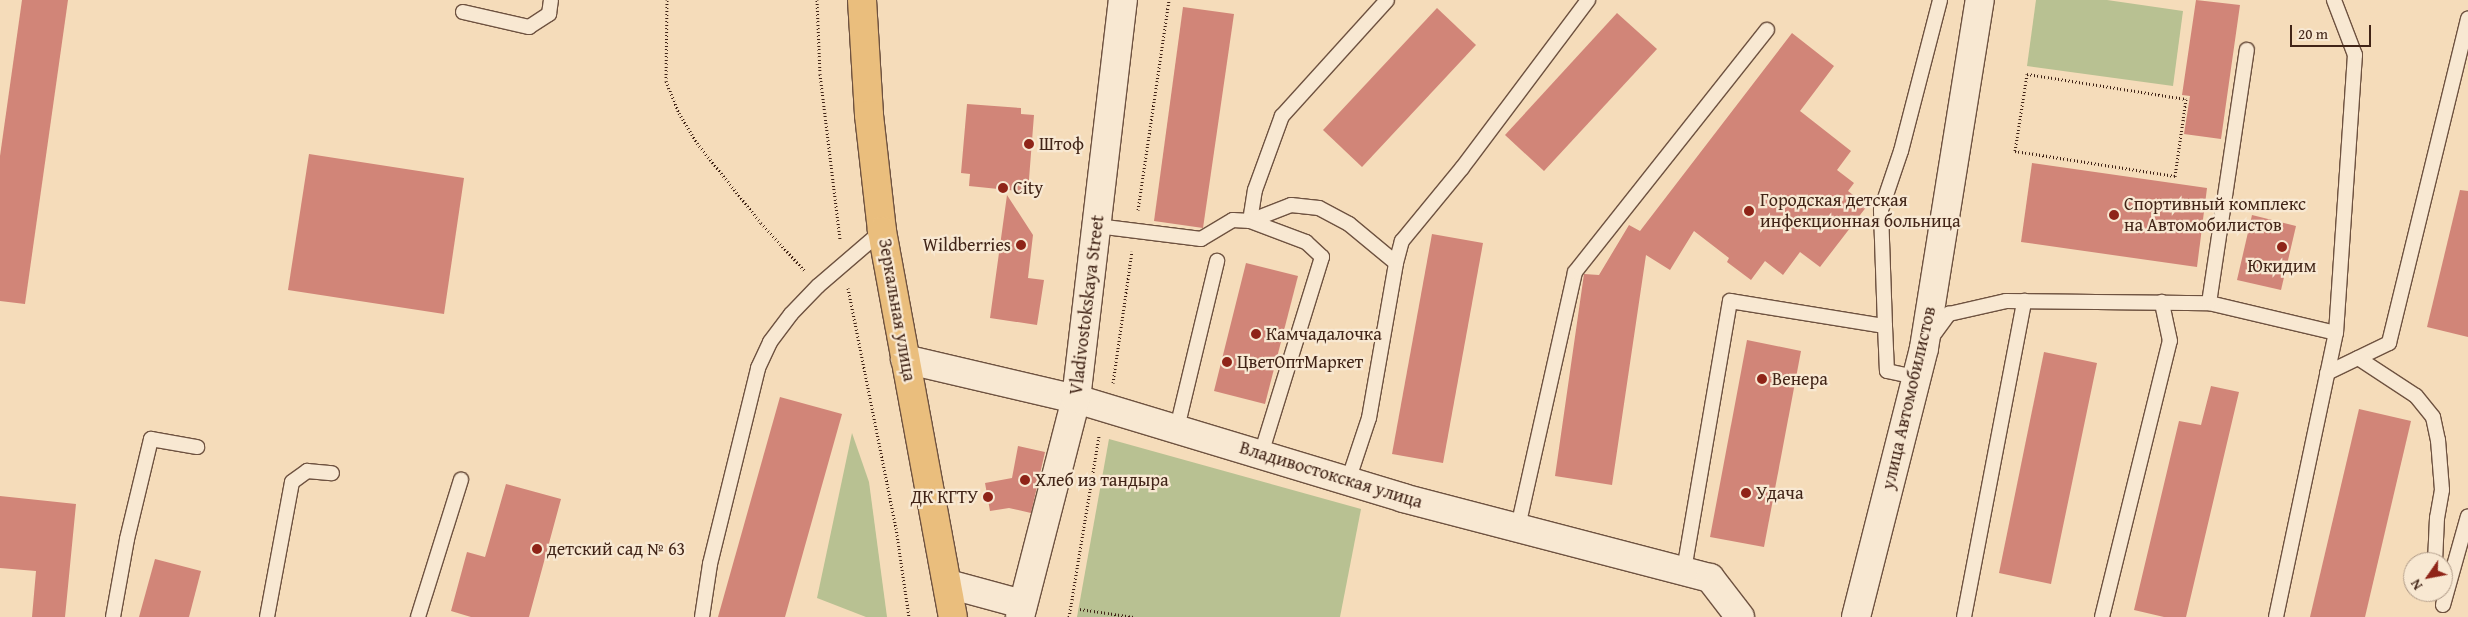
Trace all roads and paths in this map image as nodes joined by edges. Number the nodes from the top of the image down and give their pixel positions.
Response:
1 (551, 0) edge
2 (667, 0) edge
3 (817, 0) edge
4 (862, 0) edge
5 (1123, 0) edge
6 (1170, 0) edge
7 (1387, 0) edge
8 (1588, 0) edge
9 (1940, 0) edge
10 (1980, 0) edge
11 (2334, 0) edge
12 (463, 12) dead end
13 (2468, 18) edge
14 (1767, 30) dead end
15 (2247, 50) dead end
16 (2015, 151) joint
17 (1136, 218) dead end
18 (1250, 221) junction
19 (1097, 226) junction
20 (882, 231) junction
21 (1132, 246) dead end
22 (1217, 261) dead end
23 (1396, 263) junction
24 (844, 264) junction
25 (818, 286) junction
26 (2024, 302) junction
27 (2162, 302) junction
28 (2209, 303) junction
29 (1885, 326) junction
30 (2336, 333) junction
31 (1924, 348) junction
32 (2358, 358) junction
33 (905, 359) junction
34 (2327, 373) junction
35 (1916, 377) junction
36 (1112, 387) dead end
37 (1076, 399) junction
38 (1101, 428) dead end
39 (1177, 428) junction
40 (197, 447) dead end
41 (1261, 454) junction
42 (332, 473) dead end
43 (461, 480) dead end
44 (1348, 481) junction
45 (2468, 516) edge
46 (1518, 527) junction
47 (2435, 552) edge
48 (1684, 570) junction
49 (948, 584) junction
50 (2441, 605) edge
51 (1080, 609) dead end
52 (1019, 613) edge
53 (113, 617) edge
54 (267, 617) edge
55 (418, 617) edge
56 (702, 617) edge
57 (910, 617) edge
58 (953, 617) edge
59 (1069, 617) edge
60 (1133, 617) edge
61 (1740, 617) edge
62 (1856, 617) edge
63 (1964, 617) edge
64 (2102, 617) edge
65 (2276, 617) edge

1 - 12 lane
2 - 25 path
3 - 24 path
4 - 20 main road, Зеркальная улица
5 - 19 street, Vladivostokskaya Street
6 - 17 path
7 - 18 lane
8 - 23 lane
9 - 29 lane
10 - 31 street, улица Автомобилистов
11 - 30 lane
13 - 32 lane
14 - 46 lane
15 - 28 lane
16 - 16 path
18 - 19 lane
18 - 23 lane
18 - 41 lane
19 - 37 street, Vladivostokskaya Street
20 - 24 lane
20 - 33 main road, Зеркальная улица
21 - 36 path
22 - 39 lane
23 - 44 lane
24 - 25 lane
24 - 57 path
25 - 56 lane
26 - 27 lane
26 - 31 lane
26 - 63 lane
27 - 28 lane
27 - 64 lane
28 - 30 lane
29 - 35 lane
29 - 48 lane
30 - 34 lane
31 - 35 street, улица Автомобилистов
32 - 34 lane
32 - 47 lane
33 - 37 street, Владивостокская улица
33 - 49 main road, Зеркальная улица
34 - 65 lane
35 - 62 street, улица Автомобилистов
37 - 39 street, Владивостокская улица
37 - 52 street, Vladivostokskaya Street
38 - 59 path
39 - 41 street, Владивостокская улица
40 - 53 lane
41 - 44 street, Владивостокская улица
42 - 54 lane
43 - 55 lane
44 - 46 street, Владивостокская улица
45 - 50 lane
46 - 48 street, Владивостокская улица
48 - 61 street, Владивостокская улица
49 - 52 street
49 - 58 main road, Зеркальная улица
51 - 60 path

